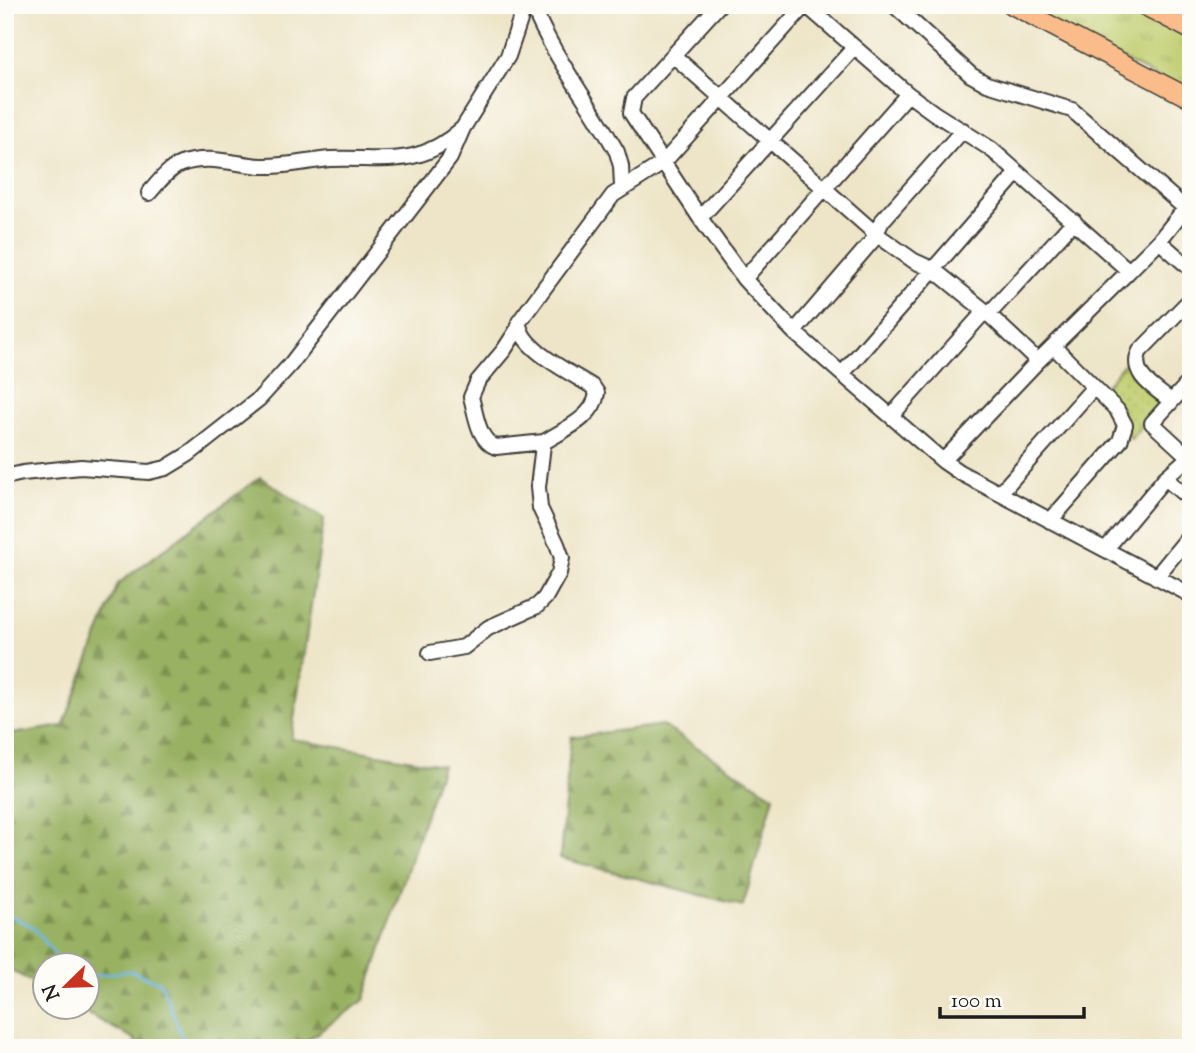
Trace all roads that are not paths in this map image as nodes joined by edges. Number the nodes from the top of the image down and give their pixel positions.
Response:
1 (525, 5) edge
2 (532, 5) edge
3 (719, 5) edge
4 (805, 5) edge
5 (894, 5) edge
6 (1012, 5) edge
7 (1143, 5) edge
8 (1191, 30) edge
9 (854, 48) junction
10 (674, 56) junction
11 (908, 94) junction
12 (721, 99) junction
13 (1191, 99) edge
14 (463, 128) junction
15 (963, 130) junction
16 (769, 142) junction
17 (663, 163) junction
18 (1017, 173) junction
19 (622, 187) junction
20 (824, 190) junction
21 (149, 192) dead end
22 (1188, 204) edge
23 (700, 218) junction
24 (1073, 221) junction
25 (876, 234) junction
26 (1159, 241) junction
27 (1191, 269) edge
28 (934, 270) junction
29 (1129, 271) junction
30 (744, 278) junction
31 (1191, 299) edge
32 (986, 313) junction
33 (519, 327) junction
34 (794, 332) junction
35 (1053, 346) junction
36 (1038, 361) junction
37 (842, 374) junction
38 (1191, 380) edge
39 (1094, 387) junction
40 (1171, 401) junction
41 (892, 415) junction
42 (544, 442) junction
43 (1189, 458) edge
44 (943, 461) junction
45 (5, 477) edge
46 (1165, 478) junction
47 (1000, 493) junction
48 (1191, 500) edge
49 (1050, 521) junction
50 (1191, 534) edge
51 (1106, 549) junction
52 (1156, 577) junction
53 (1191, 595) edge
54 (430, 653) dead end

1 - 14 street
2 - 19 street
3 - 10 street
4 - 9 street
4 - 12 street
5 - 22 street
6 - 13 main road
7 - 8 main road
9 - 11 street
9 - 16 street
10 - 12 street
10 - 17 street
11 - 15 street
11 - 20 street
12 - 16 street
12 - 17 street
14 - 21 street
14 - 45 street
15 - 18 street
15 - 25 street
16 - 20 street
16 - 23 street
17 - 19 street
17 - 23 street
18 - 24 street
18 - 28 street
19 - 33 street
20 - 25 street
20 - 30 street
22 - 26 street
23 - 30 street
24 - 29 street
24 - 32 street
25 - 28 street
25 - 34 street
26 - 27 street
26 - 29 street
28 - 32 street
28 - 37 street
29 - 35 street
30 - 34 street
31 - 40 street
32 - 36 street
32 - 41 street
33 - 42 street
33 - 42 street
34 - 37 street
35 - 36 street
35 - 39 street
36 - 44 street
37 - 41 street
38 - 40 street
39 - 47 street
39 - 49 street
40 - 43 street
41 - 44 street
42 - 54 street
43 - 46 street
44 - 47 street
46 - 48 street
46 - 51 street
47 - 49 street
49 - 51 street
50 - 52 street
51 - 52 street
52 - 53 street

